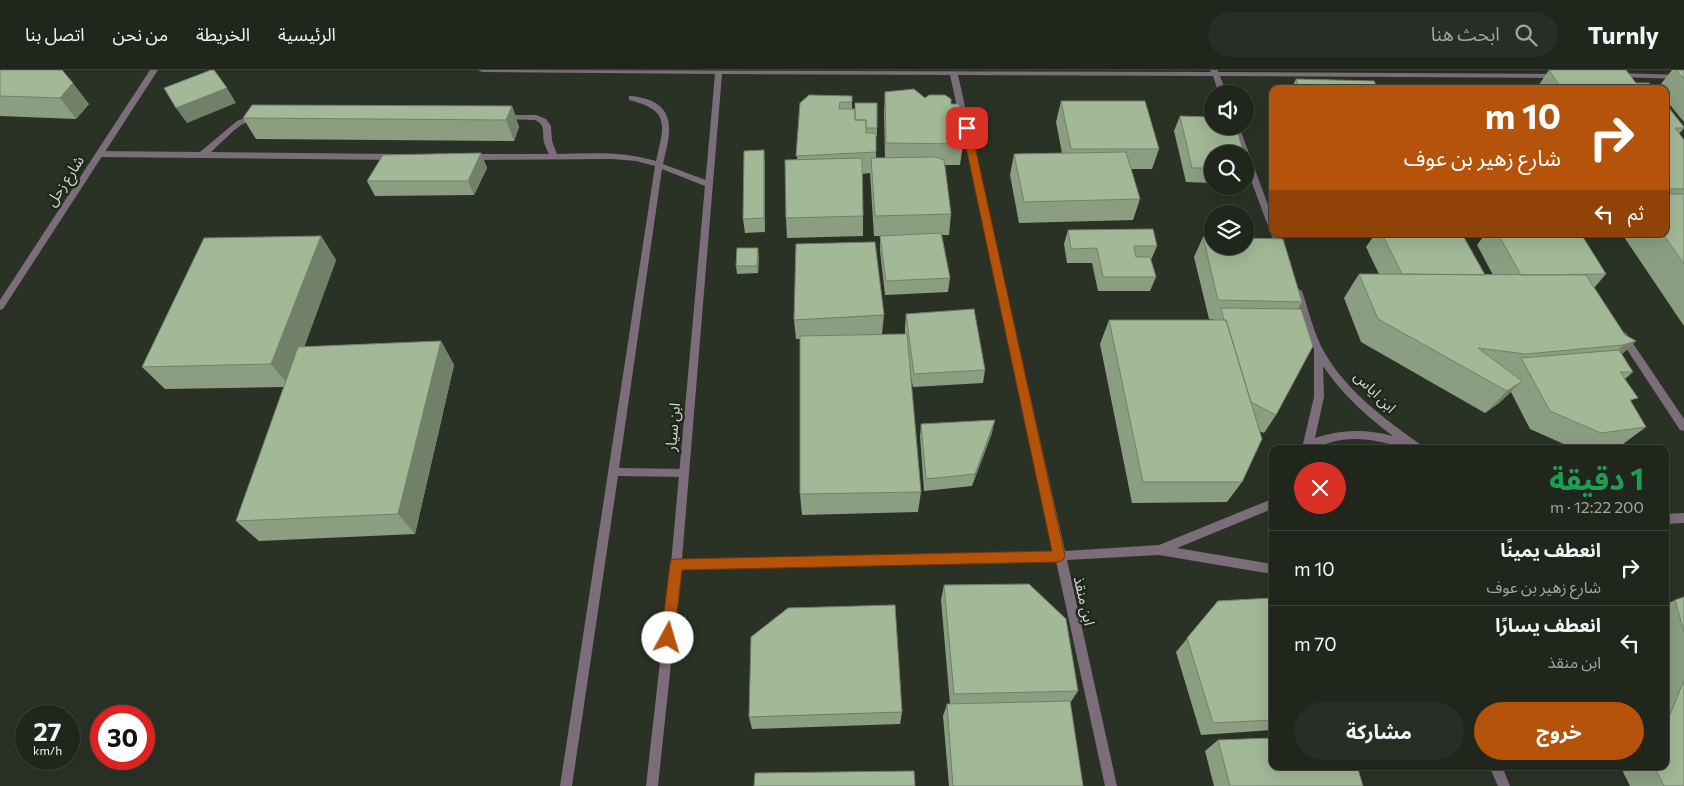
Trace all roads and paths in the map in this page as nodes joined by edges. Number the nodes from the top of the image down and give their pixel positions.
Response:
1 (154, 70) edge
2 (482, 70) edge
3 (719, 71) edge
4 (953, 71) edge
5 (1215, 72) edge
6 (1501, 73) edge
7 (1607, 75) edge
8 (1569, 76) edge
9 (1684, 77) edge
10 (1220, 85) edge
11 (632, 98) dead end
12 (263, 115) edge
13 (496, 117) edge
14 (1238, 135) edge
15 (99, 154) junction
16 (201, 156) junction
17 (406, 157) edge
18 (465, 157) edge
19 (554, 157) junction
20 (659, 165) junction
21 (708, 184) junction
22 (1269, 218) edge
23 (1276, 237) edge
24 (1285, 260) edge
25 (1292, 278) edge
26 (0, 308) edge
27 (1619, 330) edge
28 (1318, 349) junction
29 (1684, 427) edge
30 (1307, 445) edge
31 (1314, 445) edge
32 (1406, 445) edge
33 (1413, 445) edge
34 (614, 472) junction
35 (684, 473) junction
36 (1269, 505) edge
37 (1684, 518) edge
38 (1669, 519) edge
39 (1159, 550) junction
40 (1059, 556) junction
41 (676, 564) junction
42 (1269, 568) edge
43 (1496, 770) edge
44 (566, 786) edge
45 (652, 786) edge
46 (1111, 786) edge
47 (1504, 786) edge

1 - 15 street, شارع زحل
2 - 3 street
3 - 4 street
3 - 21 street, ابن سيار
4 - 5 street
4 - 40 street, ابن منقذ
5 - 6 street
5 - 10 street
6 - 8 street
7 - 9 street
11 - 20 street
12 - 16 street
13 - 19 street
14 - 22 street
15 - 16 street
15 - 26 street, شارع زحل
16 - 17 street
18 - 19 street
19 - 20 street
20 - 21 street
20 - 34 street
21 - 35 street, ابن سيار
23 - 24 street
25 - 28 street, ابن اياس
27 - 29 street
28 - 30 street, ابن اياس
28 - 33 street, ابن اياس
31 - 32 street
34 - 35 street
34 - 44 street
35 - 41 street, ابن سيار
36 - 39 street
37 - 38 street
39 - 40 street
39 - 42 street
40 - 41 street
40 - 46 street, ابن منقذ
41 - 45 street, ابن سيار
43 - 47 street

